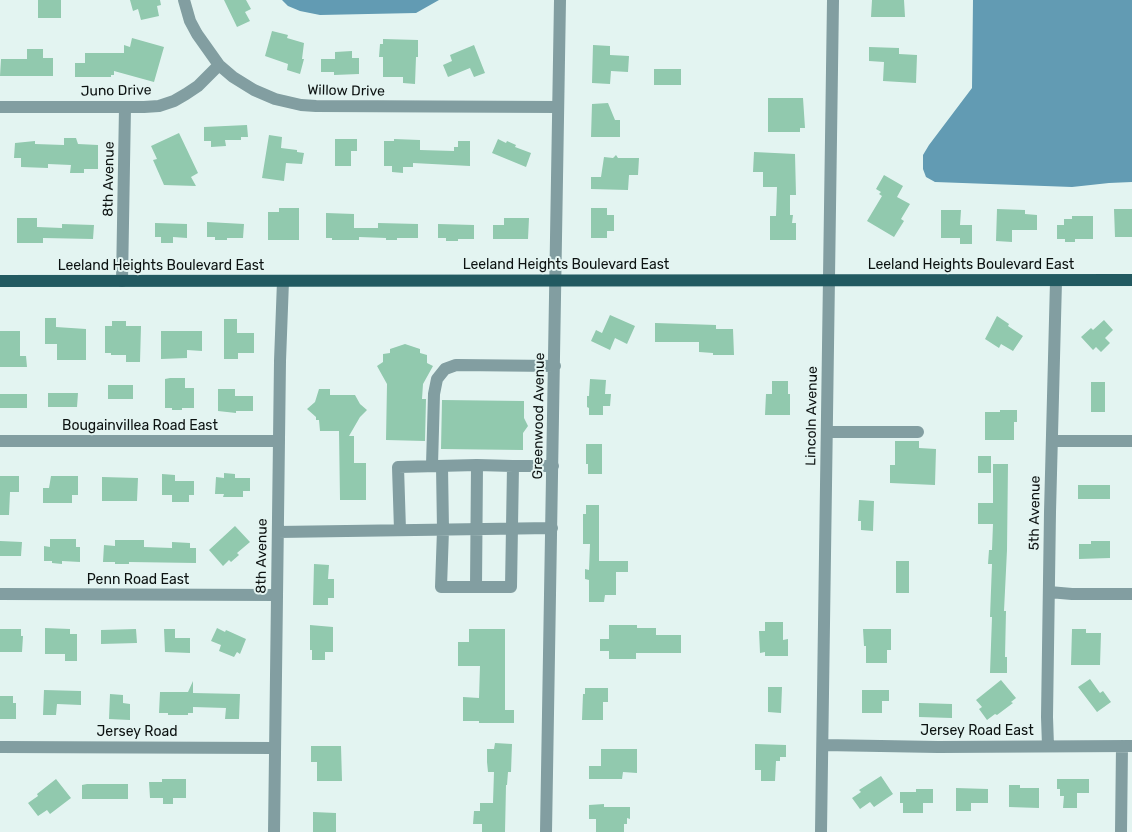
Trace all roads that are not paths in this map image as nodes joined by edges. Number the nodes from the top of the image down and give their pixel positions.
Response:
1 (184, 0) edge
2 (560, 0) edge
3 (833, 0) edge
4 (219, 65) junction
5 (0, 107) edge
6 (125, 107) junction
7 (558, 107) junction
8 (556, 280) junction
9 (830, 280) junction
10 (1132, 280) edge
11 (0, 281) edge
12 (122, 281) junction
13 (283, 281) junction
14 (1056, 281) junction
15 (555, 366) junction
16 (827, 432) junction
17 (918, 432) dead end
18 (279, 441) junction
19 (1052, 441) junction
20 (1132, 441) edge
21 (0, 442) edge
22 (477, 465) junction
23 (437, 466) junction
24 (513, 466) junction
25 (553, 466) junction
26 (552, 528) junction
27 (477, 529) junction
28 (513, 529) junction
29 (400, 530) junction
30 (443, 530) junction
31 (278, 532) junction
32 (476, 587) junction
33 (1049, 592) junction
34 (0, 594) edge
35 (1132, 594) edge
36 (277, 595) junction
37 (823, 745) junction
38 (1048, 746) junction
39 (1127, 746) edge
40 (0, 747) edge
41 (274, 748) junction
42 (274, 832) edge
43 (546, 832) edge
44 (820, 832) edge
45 (1120, 832) edge

1 - 4 street, Willow Drive
2 - 7 street, Greenwood Avenue
3 - 9 street, Lincoln Avenue
4 - 6 street, Juno Drive
4 - 7 street, Willow Drive
5 - 6 street, Juno Drive
6 - 12 street, 8th Avenue
7 - 8 street, Greenwood Avenue
8 - 9 main road, Leeland Heights Boulevard East
8 - 13 main road, Leeland Heights Boulevard East
8 - 15 street, Greenwood Avenue
9 - 14 main road, Leeland Heights Boulevard East
9 - 16 street, Lincoln Avenue
10 - 14 main road, Leeland Heights Boulevard East
11 - 12 main road, Leeland Heights Boulevard East
12 - 13 main road, Leeland Heights Boulevard East
13 - 18 street, 8th Avenue
14 - 19 street, 5th Avenue
15 - 23 street
15 - 25 street, Greenwood Avenue
16 - 17 street
16 - 37 street, Lincoln Avenue
18 - 21 street, Bougainvillea Road East
18 - 31 street, 8th Avenue
19 - 20 street
19 - 33 street, 5th Avenue
22 - 23 street
22 - 24 street
22 - 27 street
23 - 29 street
23 - 30 street
24 - 25 street
24 - 28 street
25 - 26 street, Greenwood Avenue
26 - 28 street
26 - 43 street, Greenwood Avenue
27 - 28 street
27 - 30 street
27 - 32 street
28 - 32 street
29 - 30 street
29 - 31 street
30 - 32 street
31 - 36 street, 8th Avenue
33 - 35 street
33 - 38 street, 5th Avenue
34 - 36 street, Penn Road East
36 - 41 street, 8th Avenue
37 - 38 street, Jersey Road East
37 - 44 street, Lincoln Avenue
38 - 39 street, Jersey Road East
39 - 45 street
40 - 41 street, Jersey Road
41 - 42 street, 8th Avenue

